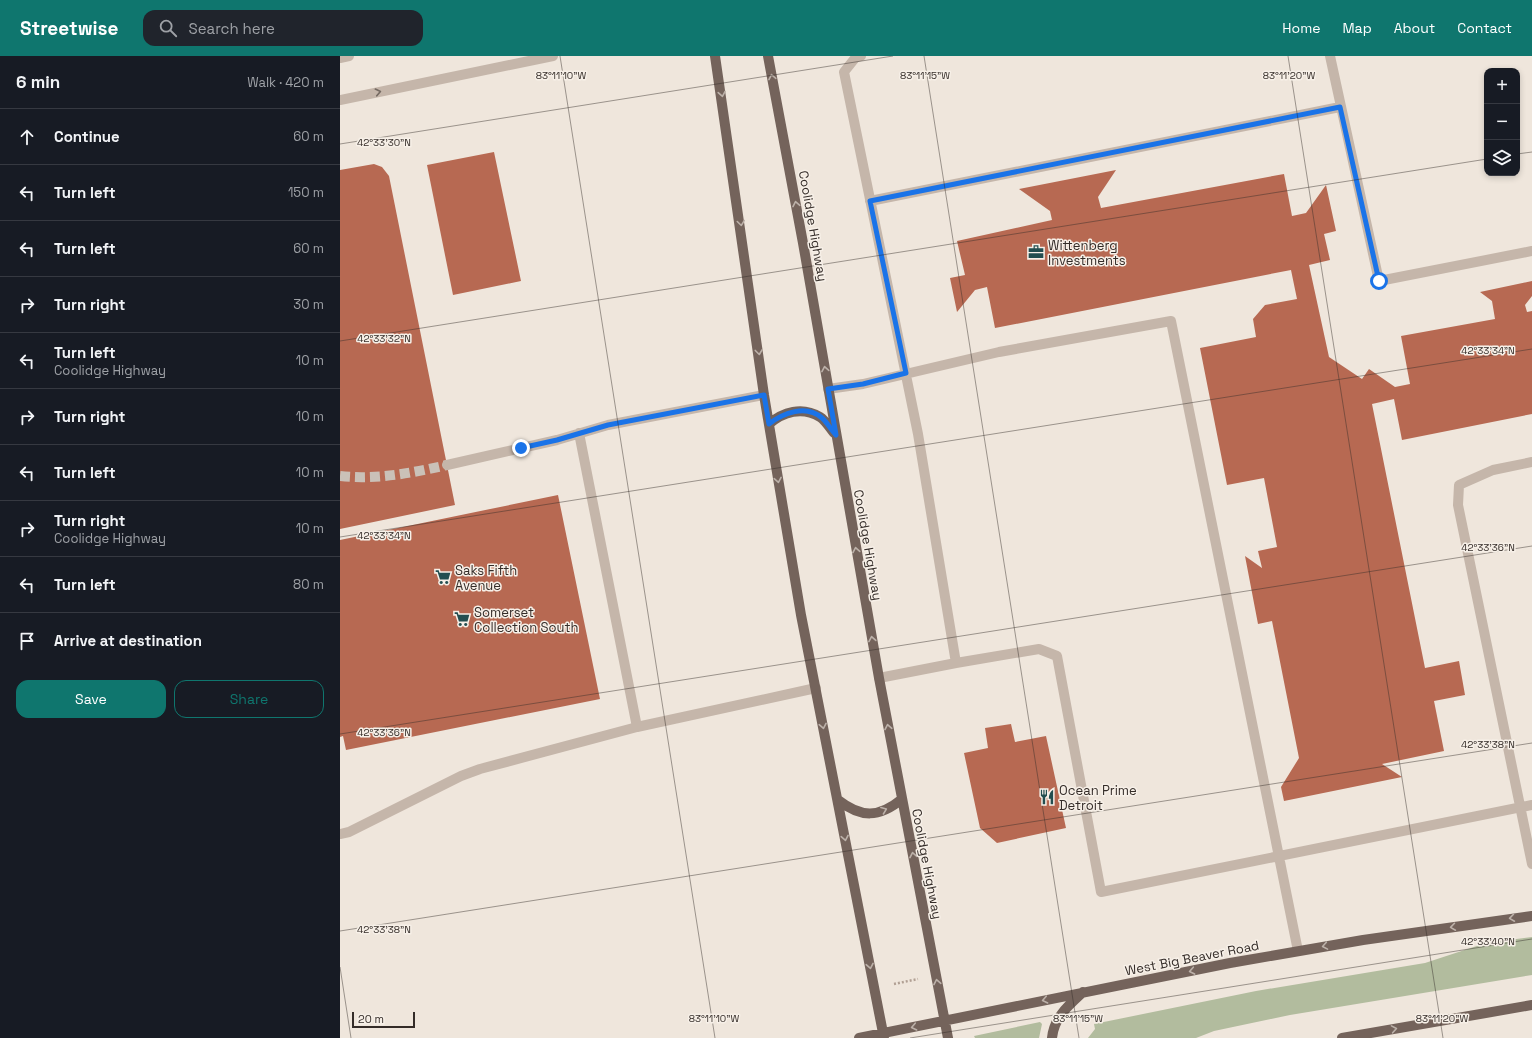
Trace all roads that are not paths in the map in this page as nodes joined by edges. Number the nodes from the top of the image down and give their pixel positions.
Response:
1 (349, 56) edge
2 (553, 56) edge
3 (715, 56) edge
4 (768, 56) edge
5 (861, 56) edge
6 (1330, 56) edge
7 (340, 58) edge
8 (340, 100) edge
9 (1340, 107) junction
10 (870, 201) junction
11 (1532, 251) edge
12 (906, 373) junction
13 (828, 389) junction
14 (764, 395) junction
15 (769, 424) junction
16 (579, 433) junction
17 (836, 435) junction
18 (1532, 462) edge
19 (447, 465) tunnel mouth
20 (956, 663) junction
21 (879, 678) junction
22 (816, 688) junction
23 (637, 727) junction
24 (902, 799) junction
25 (838, 800) junction
26 (1527, 806) edge
27 (340, 834) edge
28 (1279, 855) junction
29 (1532, 864) edge
30 (1532, 916) edge
31 (1298, 951) junction
32 (1084, 992) junction
33 (1532, 1005) edge
34 (945, 1021) junction
35 (883, 1036) edge
36 (859, 1038) edge
37 (948, 1038) edge
38 (1052, 1038) edge
39 (1342, 1038) edge

1 - 7 street
8 -> 2 street
3 -> 14 main road
13 -> 4 main road, Coolidge Highway
5 - 10 street
6 - 9 street
9 - 10 street
9 - 11 street
10 - 12 street
12 - 13 street
12 - 20 street
12 - 28 street
13 - 17 main road, Coolidge Highway
14 - 15 main road
14 - 16 street
15 - 17 main road
15 -> 22 main road
16 - 19 street
16 - 23 street
21 -> 17 main road, Coolidge Highway
18 - 26 street
20 - 21 street
20 - 28 street
24 -> 21 main road, Coolidge Highway
22 - 23 street
22 -> 25 main road
23 - 27 street
25 -> 24 main road
34 -> 24 main road, Coolidge Highway
25 -> 35 main road
26 - 28 street
26 - 29 street
28 - 31 street
30 -> 31 main road, West Big Beaver Road
31 -> 32 main road, West Big Beaver Road
32 -> 34 main road, West Big Beaver Road
32 - 38 main road
39 -> 33 main road
34 -> 35 main road, West Big Beaver Road
34 - 37 main road, Coolidge Highway
35 - 36 main road, West Big Beaver Road

